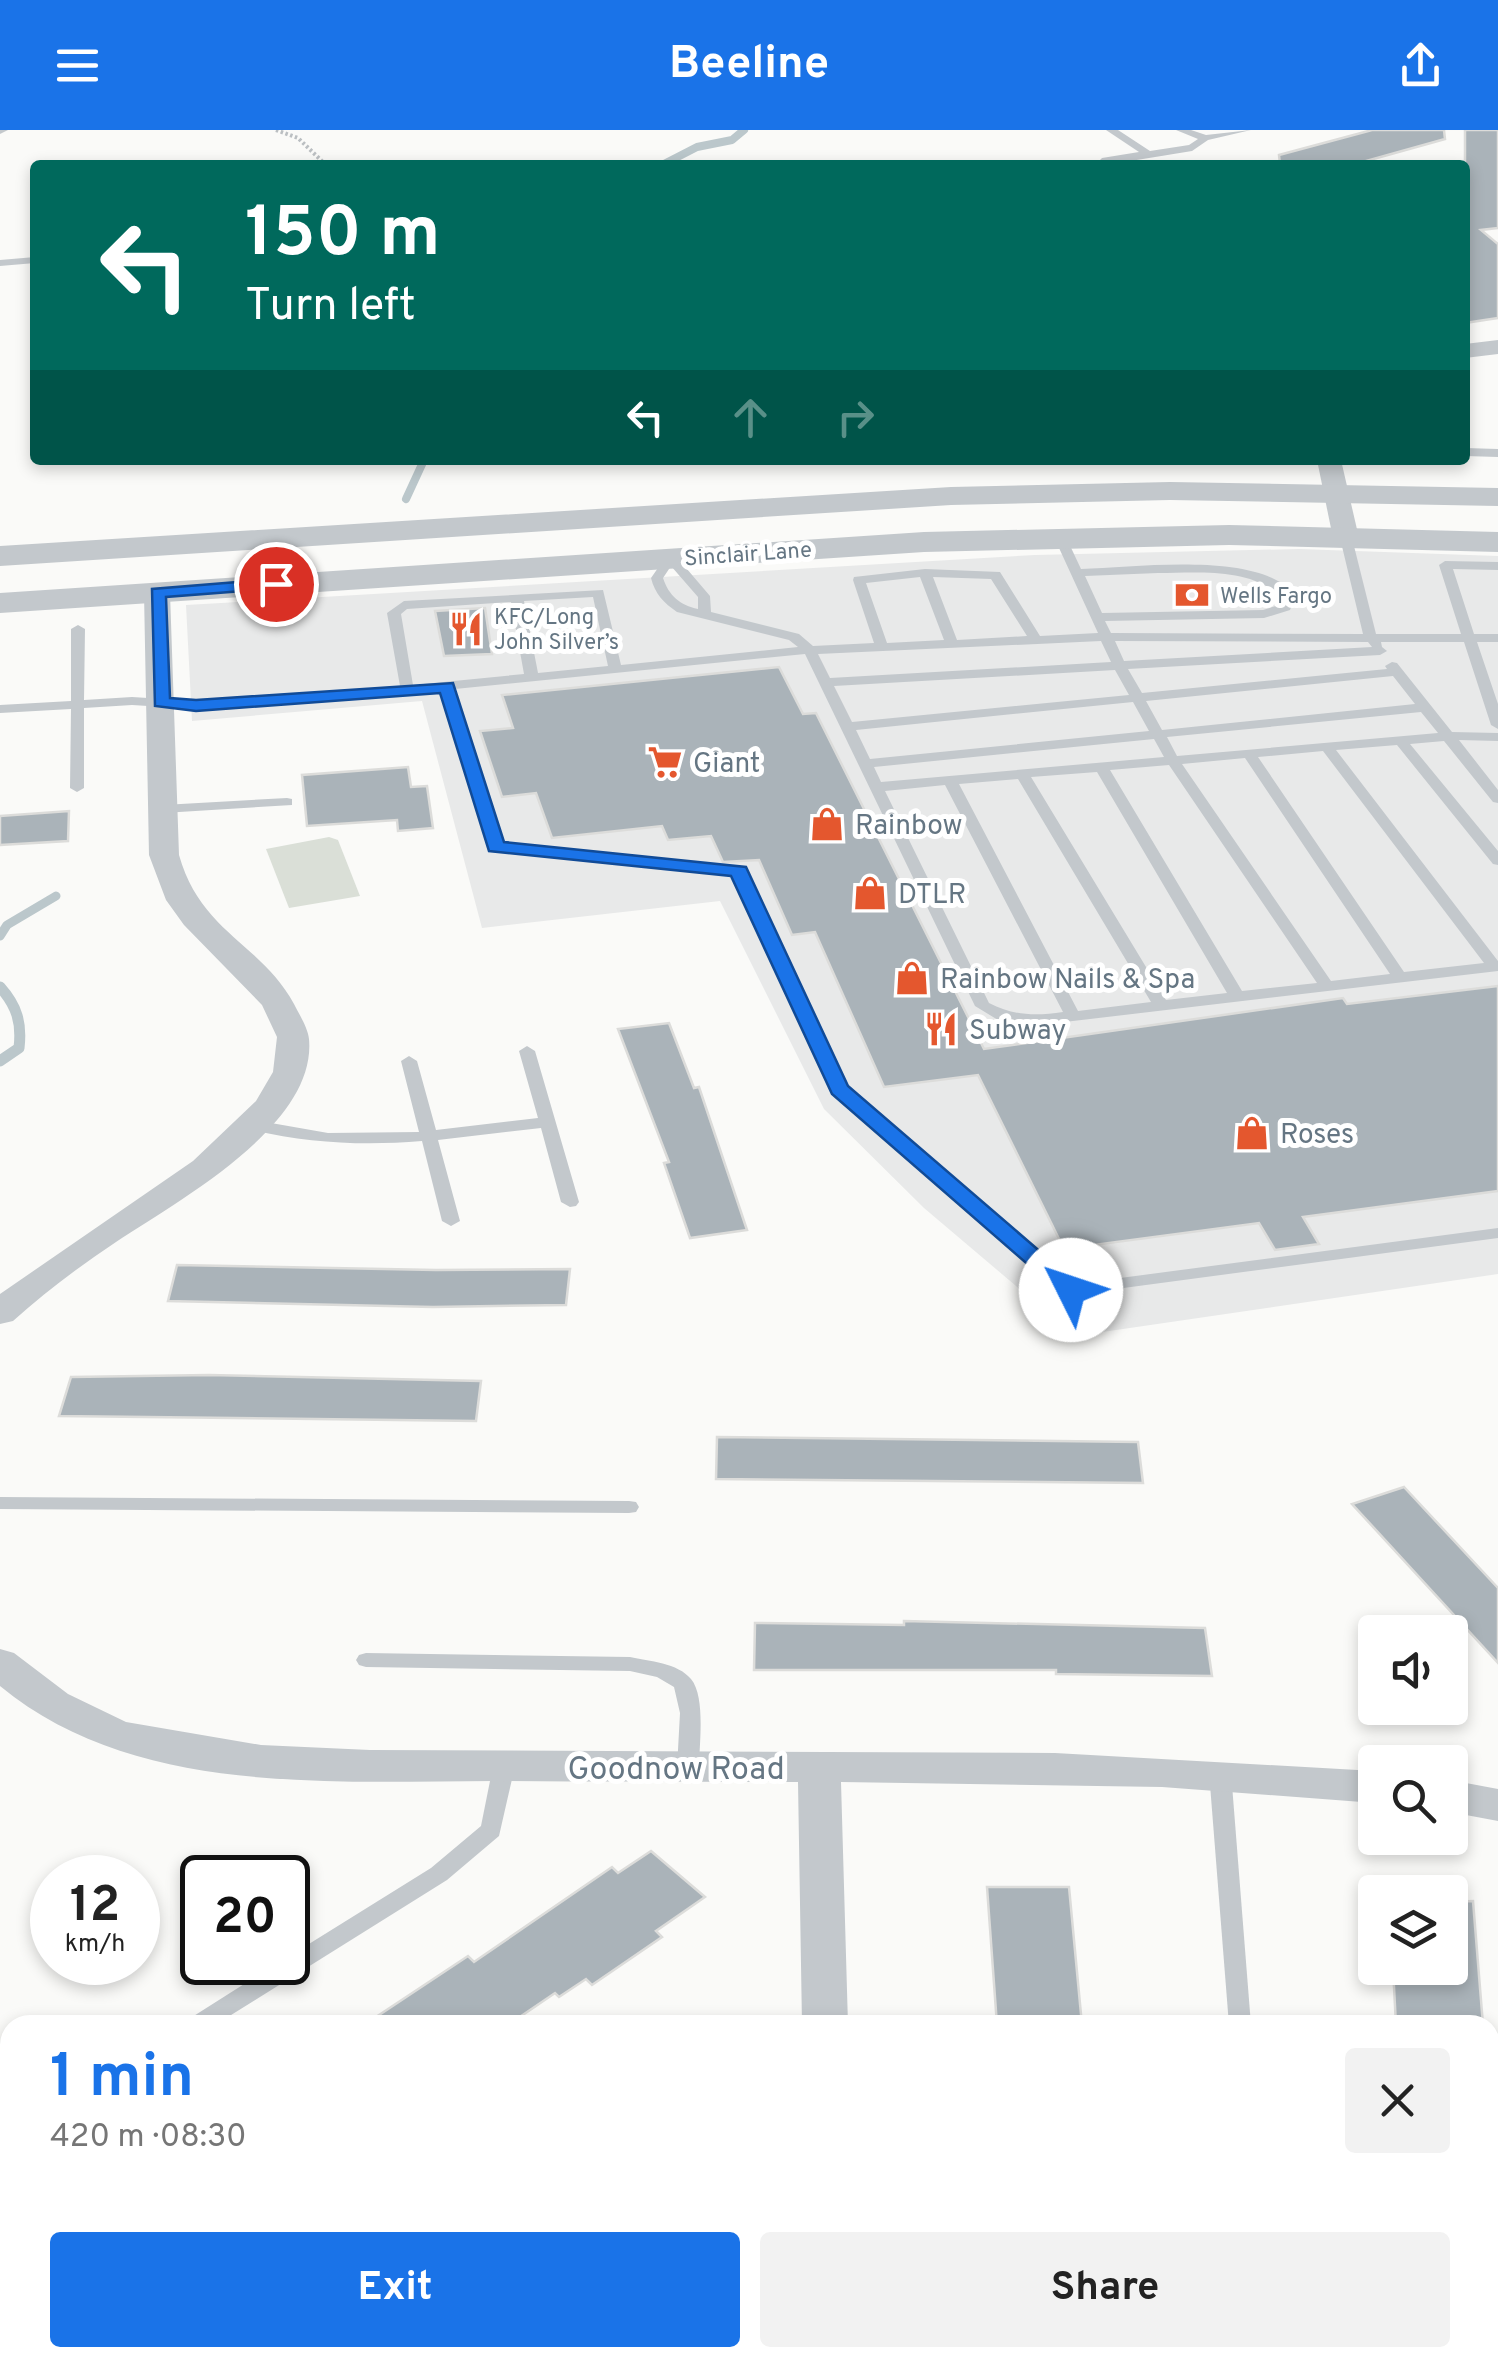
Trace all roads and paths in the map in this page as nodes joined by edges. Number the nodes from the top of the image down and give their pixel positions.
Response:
1 (276, 130) edge
2 (1111, 130) edge
3 (1181, 130) edge
4 (1246, 130) edge
5 (1205, 138) junction
6 (1148, 154) junction
7 (321, 160) edge
8 (1105, 160) edge
9 (30, 260) edge
10 (0, 263) edge
11 (1470, 351) edge
12 (1496, 351) edge
13 (1470, 452) edge
14 (1498, 453) edge
15 (1330, 465) edge
16 (1336, 492) junction
17 (1498, 497) edge
18 (656, 514) junction
19 (1060, 536) junction
20 (1346, 538) junction
21 (1498, 542) edge
22 (156, 546) junction
23 (0, 556) edge
24 (671, 558) junction
25 (1498, 566) edge
26 (924, 573) junction
27 (1076, 573) junction
28 (158, 592) junction
29 (517, 598) junction
30 (0, 602) edge
31 (705, 615) junction
32 (1096, 616) junction
33 (78, 629) dead end
34 (1370, 636) junction
35 (1105, 637) junction
36 (1466, 638) junction
37 (1498, 638) edge
38 (1036, 640) junction
39 (952, 644) junction
40 (882, 647) junction
41 (810, 650) junction
42 (1380, 651) junction
43 (1119, 665) junction
44 (616, 670) junction
45 (1398, 672) junction
46 (532, 679) junction
47 (825, 682) junction
48 (447, 687) junction
49 (407, 690) junction
50 (1136, 698) junction
51 (161, 702) junction
52 (81, 704) junction
53 (1425, 707) junction
54 (0, 709) edge
55 (1498, 726) edge
56 (847, 727) junction
57 (1157, 734) junction
58 (1448, 736) junction
59 (1498, 737) edge
60 (1400, 740) junction
61 (1326, 746) junction
62 (1248, 753) junction
63 (1173, 760) junction
64 (865, 764) junction
65 (1101, 767) junction
66 (1022, 774) junction
67 (950, 781) junction
68 (876, 787) junction
69 (77, 788) dead end
70 (1498, 799) edge
71 (287, 802) dead end
72 (163, 808) junction
73 (1498, 861) edge
74 (1496, 966) edge
75 (1400, 978) junction
76 (1327, 986) junction
77 (1237, 997) junction
78 (1161, 1006) junction
79 (1072, 1016) junction
80 (526, 1051) dead end
81 (409, 1061) dead end
82 (548, 1122) junction
83 (254, 1125) junction
84 (431, 1135) junction
85 (570, 1202) dead end
86 (451, 1221) dead end
87 (1498, 1233) edge
88 (0, 1313) edge
89 (0, 1503) edge
90 (629, 1508) dead end
91 (366, 1660) dead end
92 (0, 1663) edge
93 (504, 1766) junction
94 (688, 1768) junction
95 (819, 1769) junction
96 (1220, 1772) junction
97 (1358, 1784) edge
98 (1468, 1799) edge
99 (1498, 1805) edge
100 (213, 2015) edge
101 (825, 2015) edge
102 (1239, 2015) edge

1 - 7 path
2 - 6 lane
3 - 5 lane
4 - 5 lane
5 - 6 lane
6 - 8 lane
9 - 10 lane
11 - 12 street
13 - 14 lane
15 - 16 street
16 - 17 street, Sinclair Lane
16 - 18 street, Sinclair Lane
16 - 20 street
18 - 22 street, Sinclair Lane
18 - 24 street
19 - 20 street, Sinclair Lane
19 - 24 street, Sinclair Lane
19 - 27 lane
20 - 21 street, Sinclair Lane
20 - 34 lane
22 - 23 street, Sinclair Lane
22 - 28 street
24 - 28 street, Sinclair Lane
24 - 31 lane
24 - 31 lane
25 - 36 lane
26 - 38 lane
26 - 39 lane
26 - 40 lane
27 - 32 lane
27 - 32 lane
28 - 30 street, Sinclair Lane
28 - 51 street
29 - 44 lane
29 - 46 lane
29 - 49 lane
31 - 41 lane
32 - 35 lane
33 - 52 lane
34 - 35 lane
34 - 36 lane
34 - 42 lane
35 - 38 lane
35 - 43 lane
36 - 37 lane
36 - 55 lane
38 - 39 lane
39 - 40 lane
40 - 41 lane
41 - 44 lane
41 - 47 lane
42 - 43 lane
42 - 45 lane
43 - 47 lane
43 - 50 lane
44 - 46 lane
45 - 50 lane
45 - 53 lane
46 - 48 lane
47 - 56 lane
48 - 49 lane
48 - 87 lane
49 - 51 lane
50 - 56 lane
50 - 57 lane
51 - 52 lane
51 - 72 street
52 - 54 lane
52 - 69 lane
53 - 57 lane
53 - 58 lane
56 - 64 lane
57 - 63 lane
57 - 64 lane
58 - 59 lane
58 - 60 lane
58 - 70 lane
60 - 61 lane
60 - 73 lane
61 - 62 lane
61 - 74 lane
62 - 63 lane
62 - 75 lane
63 - 65 lane
63 - 76 lane
64 - 68 lane
65 - 66 lane
65 - 77 lane
66 - 67 lane
66 - 78 lane
67 - 68 lane
67 - 79 lane
68 - 79 lane
71 - 72 lane
72 - 83 street
74 - 75 lane
75 - 76 lane
76 - 77 lane
77 - 78 lane
78 - 79 lane
80 - 82 lane
81 - 84 lane
82 - 84 lane
82 - 85 lane
83 - 84 lane
83 - 88 street
84 - 86 lane
89 - 90 lane
91 - 94 lane
92 - 93 street, Goodnow Road
93 - 94 street, Goodnow Road
93 - 100 lane
94 - 95 street, Goodnow Road
95 - 96 street, Goodnow Road
95 - 101 street
96 - 97 street, Goodnow Road
96 - 102 lane
98 - 99 street

